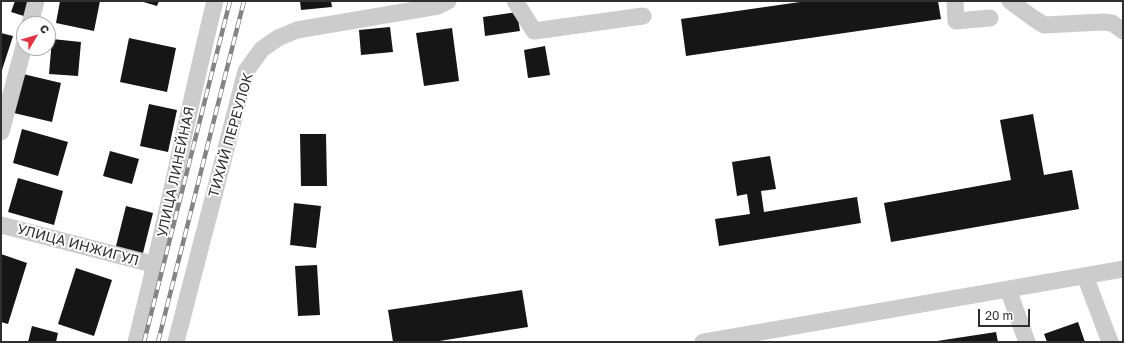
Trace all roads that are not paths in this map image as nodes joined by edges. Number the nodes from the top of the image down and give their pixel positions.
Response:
1 (36, 1) edge
2 (215, 1) edge
3 (448, 1) edge
4 (515, 1) edge
5 (955, 1) edge
6 (1010, 1) edge
7 (32, 16) edge
8 (643, 16) dead end
9 (990, 18) dead end
10 (1123, 32) edge
11 (21, 56) edge
12 (1, 132) edge
13 (1, 225) edge
14 (156, 265) junction
15 (1123, 269) edge
16 (1085, 276) junction
17 (1008, 290) junction
18 (136, 342) edge
19 (176, 342) edge
20 (703, 342) edge
21 (1028, 342) edge
22 (1110, 342) edge

1 - 7 street
2 - 14 street, УЛИЦА ЛИНЕЙНАЯ
3 - 19 street, ТИХИЙ ПЕРЕУЛОК
4 - 8 street
5 - 9 street
6 - 10 street
11 - 12 street
13 - 14 street, УЛИЦА ИНЖИГУЛ
14 - 18 street, УЛИЦА ЛИНЕЙНАЯ
15 - 16 street
16 - 17 street
16 - 22 street
17 - 20 street
17 - 21 street

